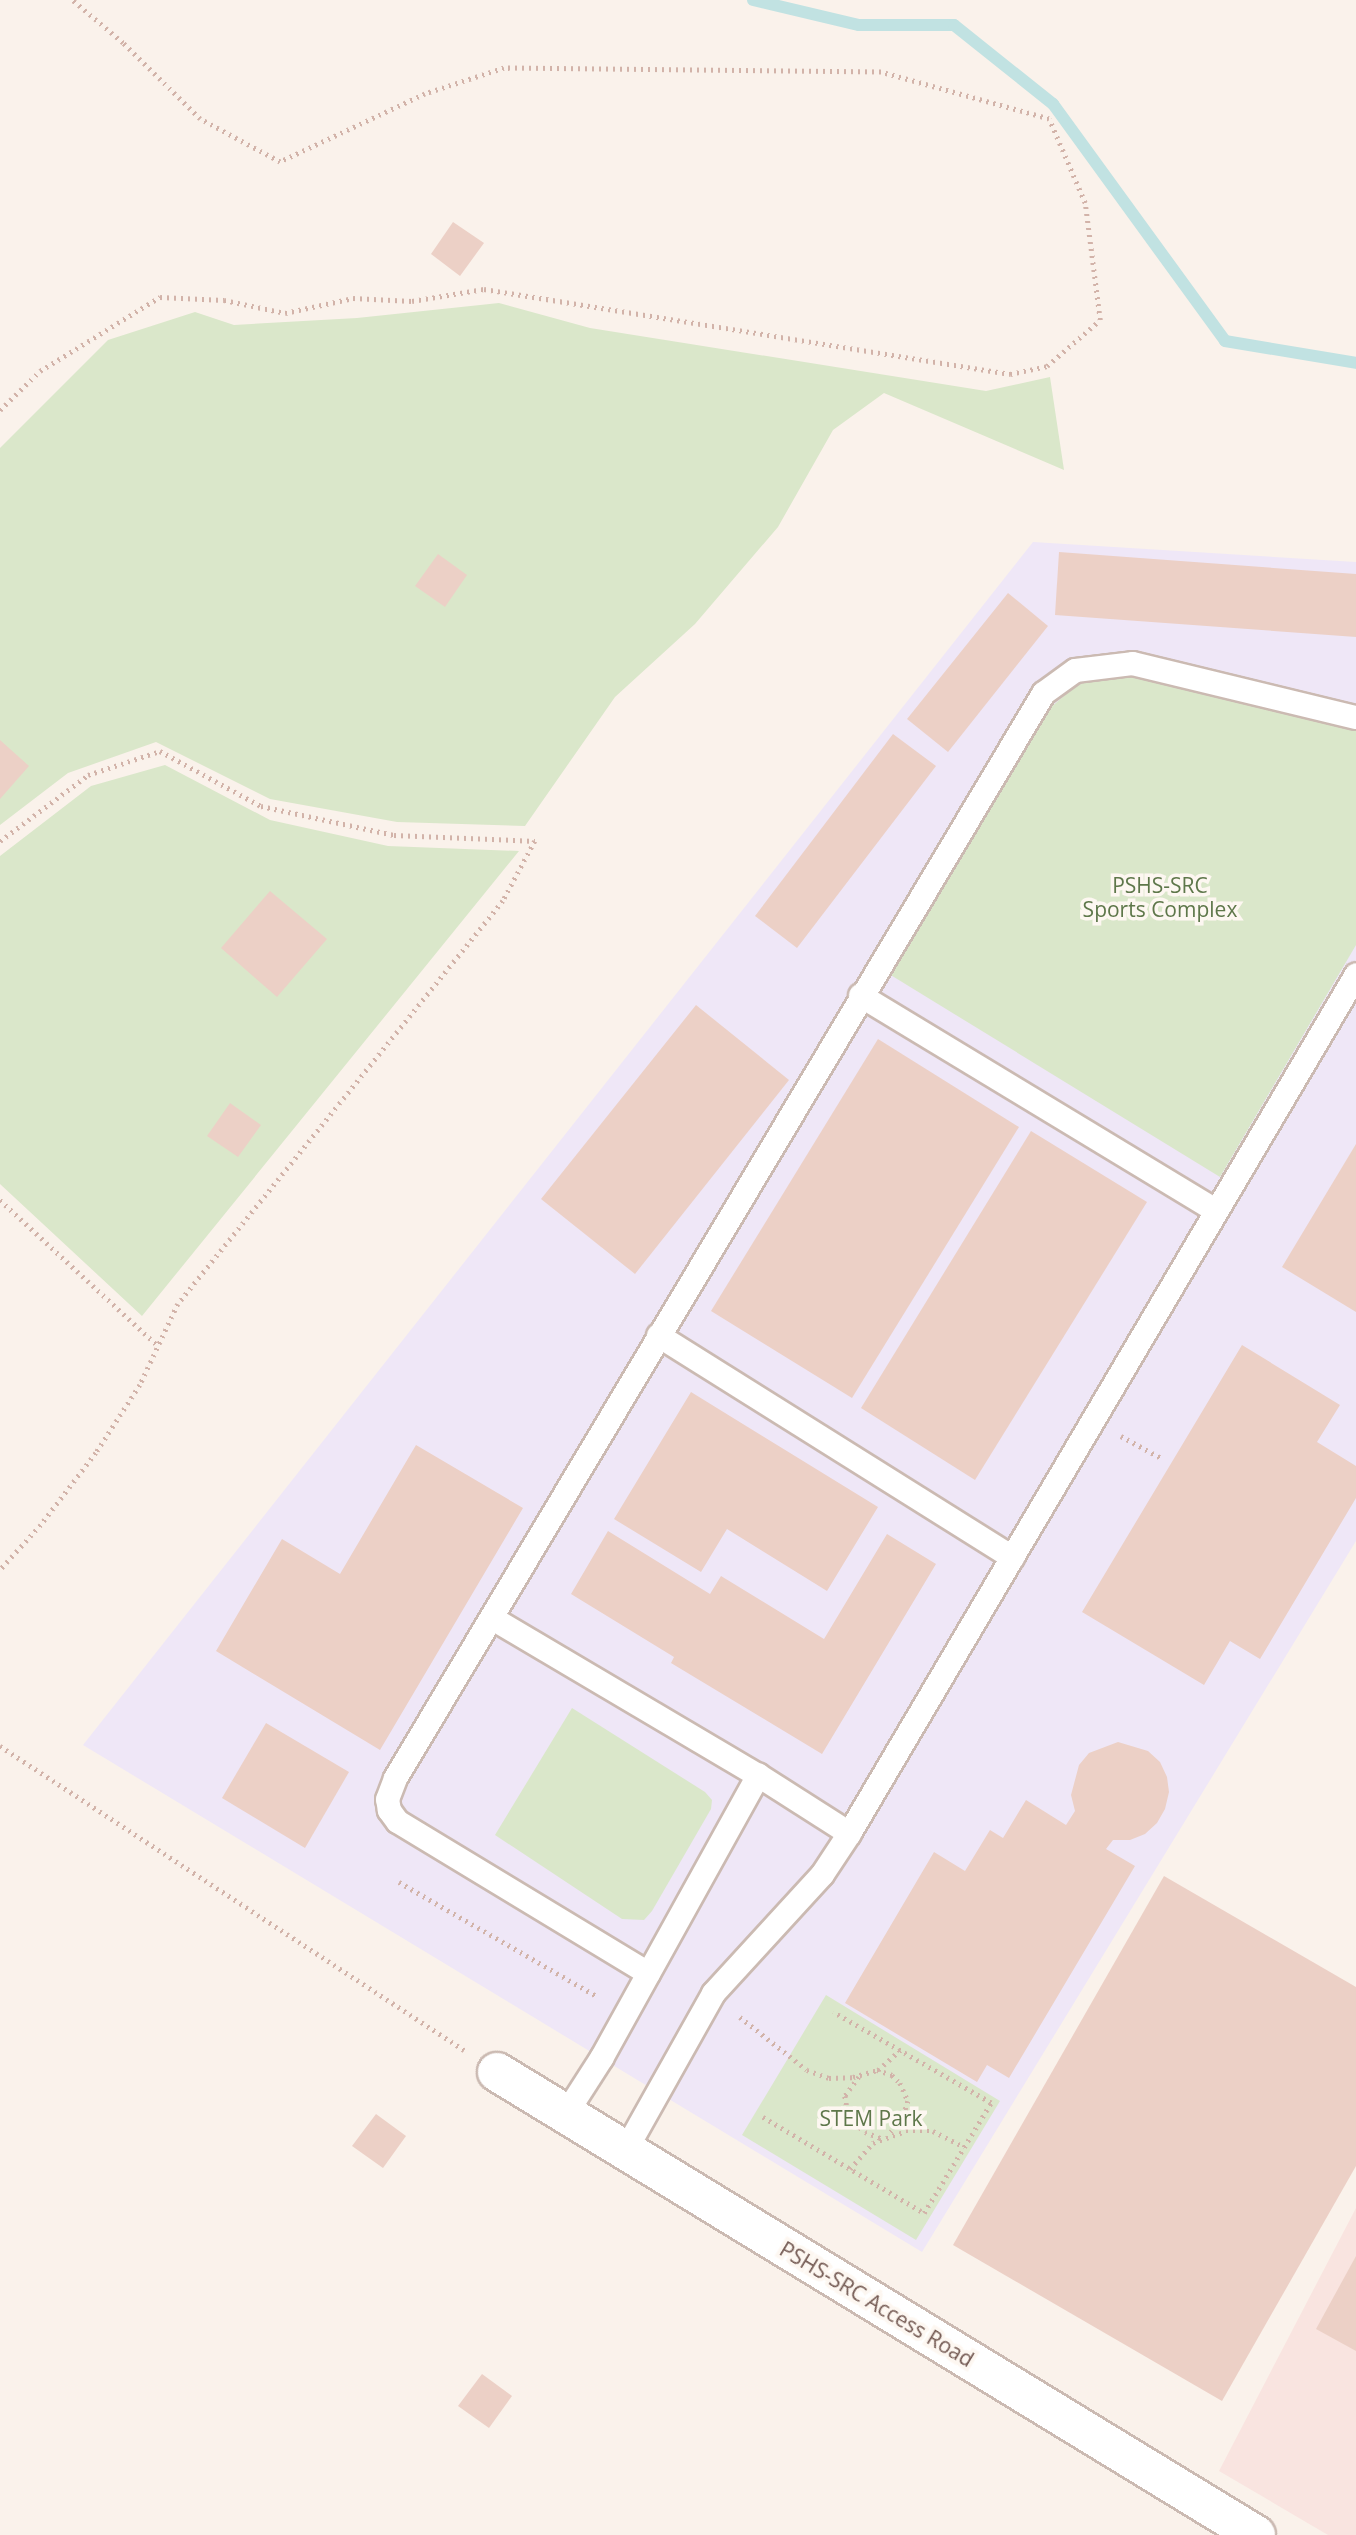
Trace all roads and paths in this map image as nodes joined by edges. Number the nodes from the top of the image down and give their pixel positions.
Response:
1 (72, 0) edge
2 (0, 410) edge
3 (1356, 717) edge
4 (0, 841) edge
5 (1356, 974) edge
6 (860, 995) junction
7 (0, 1200) edge
8 (1216, 1211) junction
9 (658, 1335) junction
10 (158, 1346) junction
11 (1121, 1436) dead end
12 (1163, 1459) dead end
13 (1012, 1557) junction
14 (0, 1570) edge
15 (492, 1618) junction
16 (0, 1746) edge
17 (758, 1775) junction
18 (849, 1833) junction
19 (399, 1882) dead end
20 (648, 1973) junction
21 (833, 2011) dead end
22 (626, 2014) junction
23 (740, 2017) dead end
24 (900, 2050) junction
25 (876, 2070) junction
26 (497, 2072) joint
27 (862, 2075) junction
28 (565, 2114) junction
29 (763, 2117) dead end
30 (884, 2137) junction
31 (964, 2147) junction
32 (625, 2150) junction
33 (850, 2169) junction
34 (1256, 2535) edge

1 - 2 path
3 - 6 lane
4 - 10 path
5 - 8 lane
6 - 8 lane
6 - 9 lane
7 - 10 path
8 - 13 lane
9 - 13 lane
9 - 15 lane
10 - 14 path
11 - 12 path
13 - 18 lane
15 - 17 lane
15 - 20 lane
16 - 26 path
17 - 18 lane
17 - 20 lane
18 - 32 lane
19 - 22 path
20 - 22 lane
21 - 24 path
22 - 28 lane
23 - 27 path
24 - 25 path
24 - 31 path
25 - 27 path
25 - 30 path
26 - 28 street, PSHS-SRC Access Road
27 - 30 path
28 - 32 street, PSHS-SRC Access Road
29 - 33 path
30 - 31 path
30 - 33 path
31 - 33 path
32 - 34 street, PSHS-SRC Access Road

